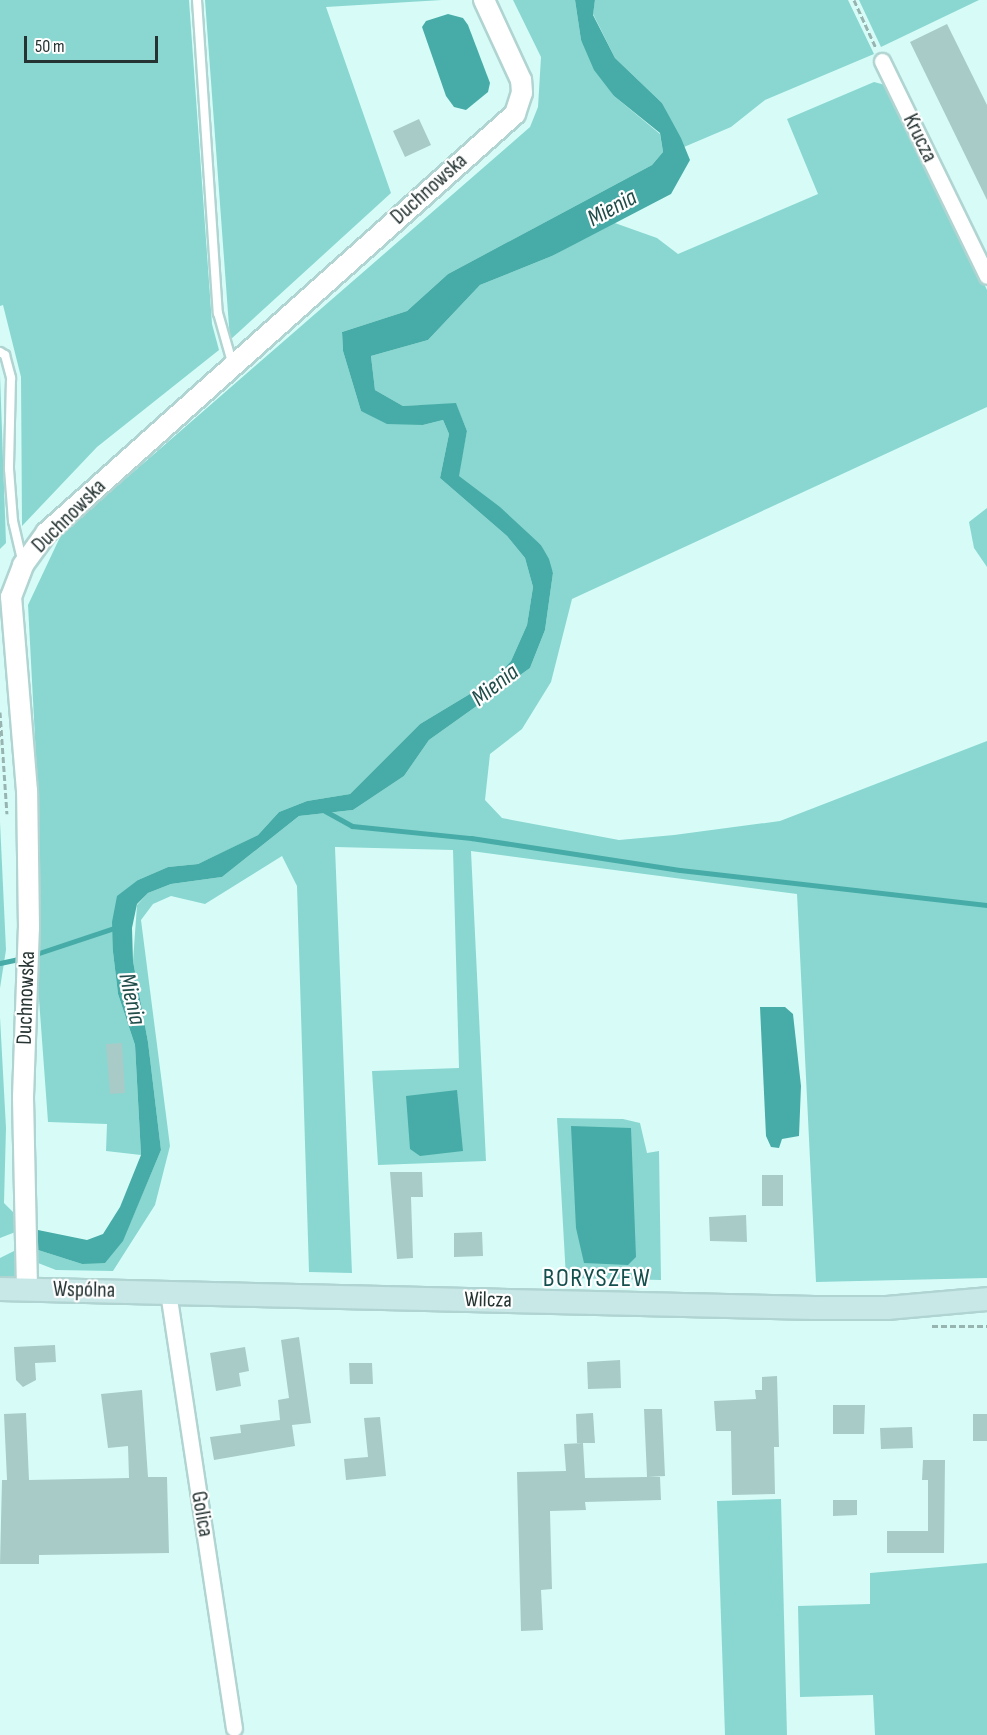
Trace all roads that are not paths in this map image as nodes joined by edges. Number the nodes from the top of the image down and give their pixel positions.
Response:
1 (197, 0) edge
2 (484, 0) edge
3 (882, 61) road end
4 (987, 276) edge
5 (0, 352) edge
6 (232, 362) junction
7 (23, 565) junction
8 (0, 1288) edge
9 (27, 1289) junction
10 (168, 1292) junction
11 (987, 1299) edge
12 (235, 1732) edge

1 - 6 lane
2 - 6 street, Duchnowska
3 - 4 street, Krucza
5 - 7 lane
6 - 7 street, Duchnowska
7 - 9 street, Duchnowska
8 - 9 main road, Wspólna
9 - 10 main road, Wspólna
10 - 11 main road, Wilcza
10 - 12 street, Golica

